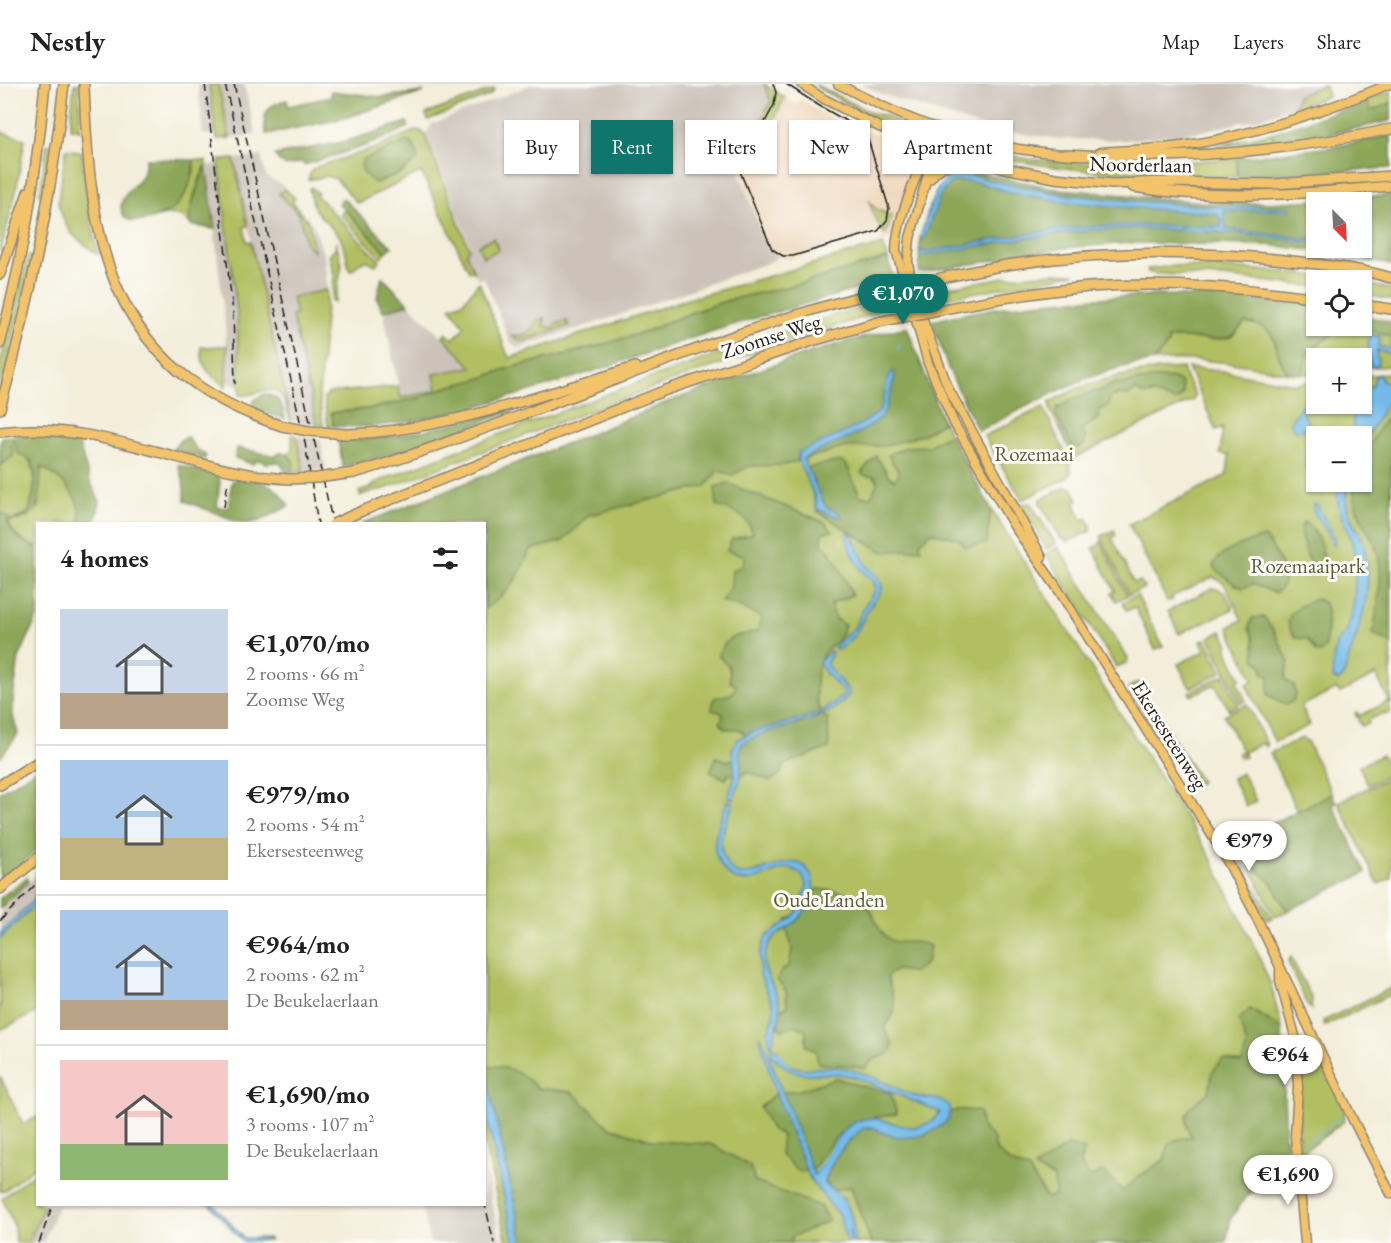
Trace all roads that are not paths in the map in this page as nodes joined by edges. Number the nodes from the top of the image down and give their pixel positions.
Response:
1 (45, 84) edge
2 (64, 84) edge
3 (84, 84) edge
4 (801, 84) edge
5 (838, 84) edge
6 (1390, 84) edge
7 (914, 120) edge
8 (882, 128) edge
9 (1391, 129) edge
10 (1013, 147) edge
11 (1065, 154) junction
12 (1013, 170) edge
13 (916, 174) edge
14 (918, 174) edge
15 (927, 174) edge
16 (934, 174) edge
17 (35, 176) junction
18 (1391, 176) edge
19 (915, 181) junction
20 (1112, 184) junction
21 (925, 186) junction
22 (1391, 186) edge
23 (0, 274) edge
24 (1388, 277) edge
25 (1306, 297) edge
26 (1372, 306) edge
27 (1389, 309) edge
28 (0, 344) edge
29 (700, 347) junction
30 (0, 409) edge
31 (0, 432) edge
32 (337, 522) edge
33 (1058, 589) junction
34 (36, 763) edge
35 (0, 785) edge
36 (36, 860) edge
37 (0, 889) edge
38 (1280, 967) junction
39 (1391, 1194) edge
40 (1305, 1243) edge

1 - 17 highway
2 - 30 highway
3 - 29 highway, bridge
4 - 8 main road, Noorderlaan
5 - 7 main road, Noorderlaan
6 - 11 main road, Noorderlaan
9 - 11 highway
10 - 11 main road, Noorderlaan
12 - 20 highway, Noorderlaan
13 - 19 main road
14 - 19 main road, Ekersesteenweg
15 - 21 main road, Ekersesteenweg
16 - 21 main road
17 - 23 highway
17 - 28 highway
18 - 20 highway, Noorderlaan
19 - 33 main road, Ekersesteenweg
20 - 22 highway
21 - 33 main road, Ekersesteenweg
24 - 29 highway, Zoomse Weg, bridge
25 - 32 highway, Zoomse Weg, bridge
26 - 27 highway
29 - 31 highway, Zoomse Weg, bridge
33 - 38 main road, Ekersesteenweg
34 - 35 highway
36 - 37 highway
38 - 39 main road, Ekersesteenweg
38 - 40 main road, Ekersesteenweg

